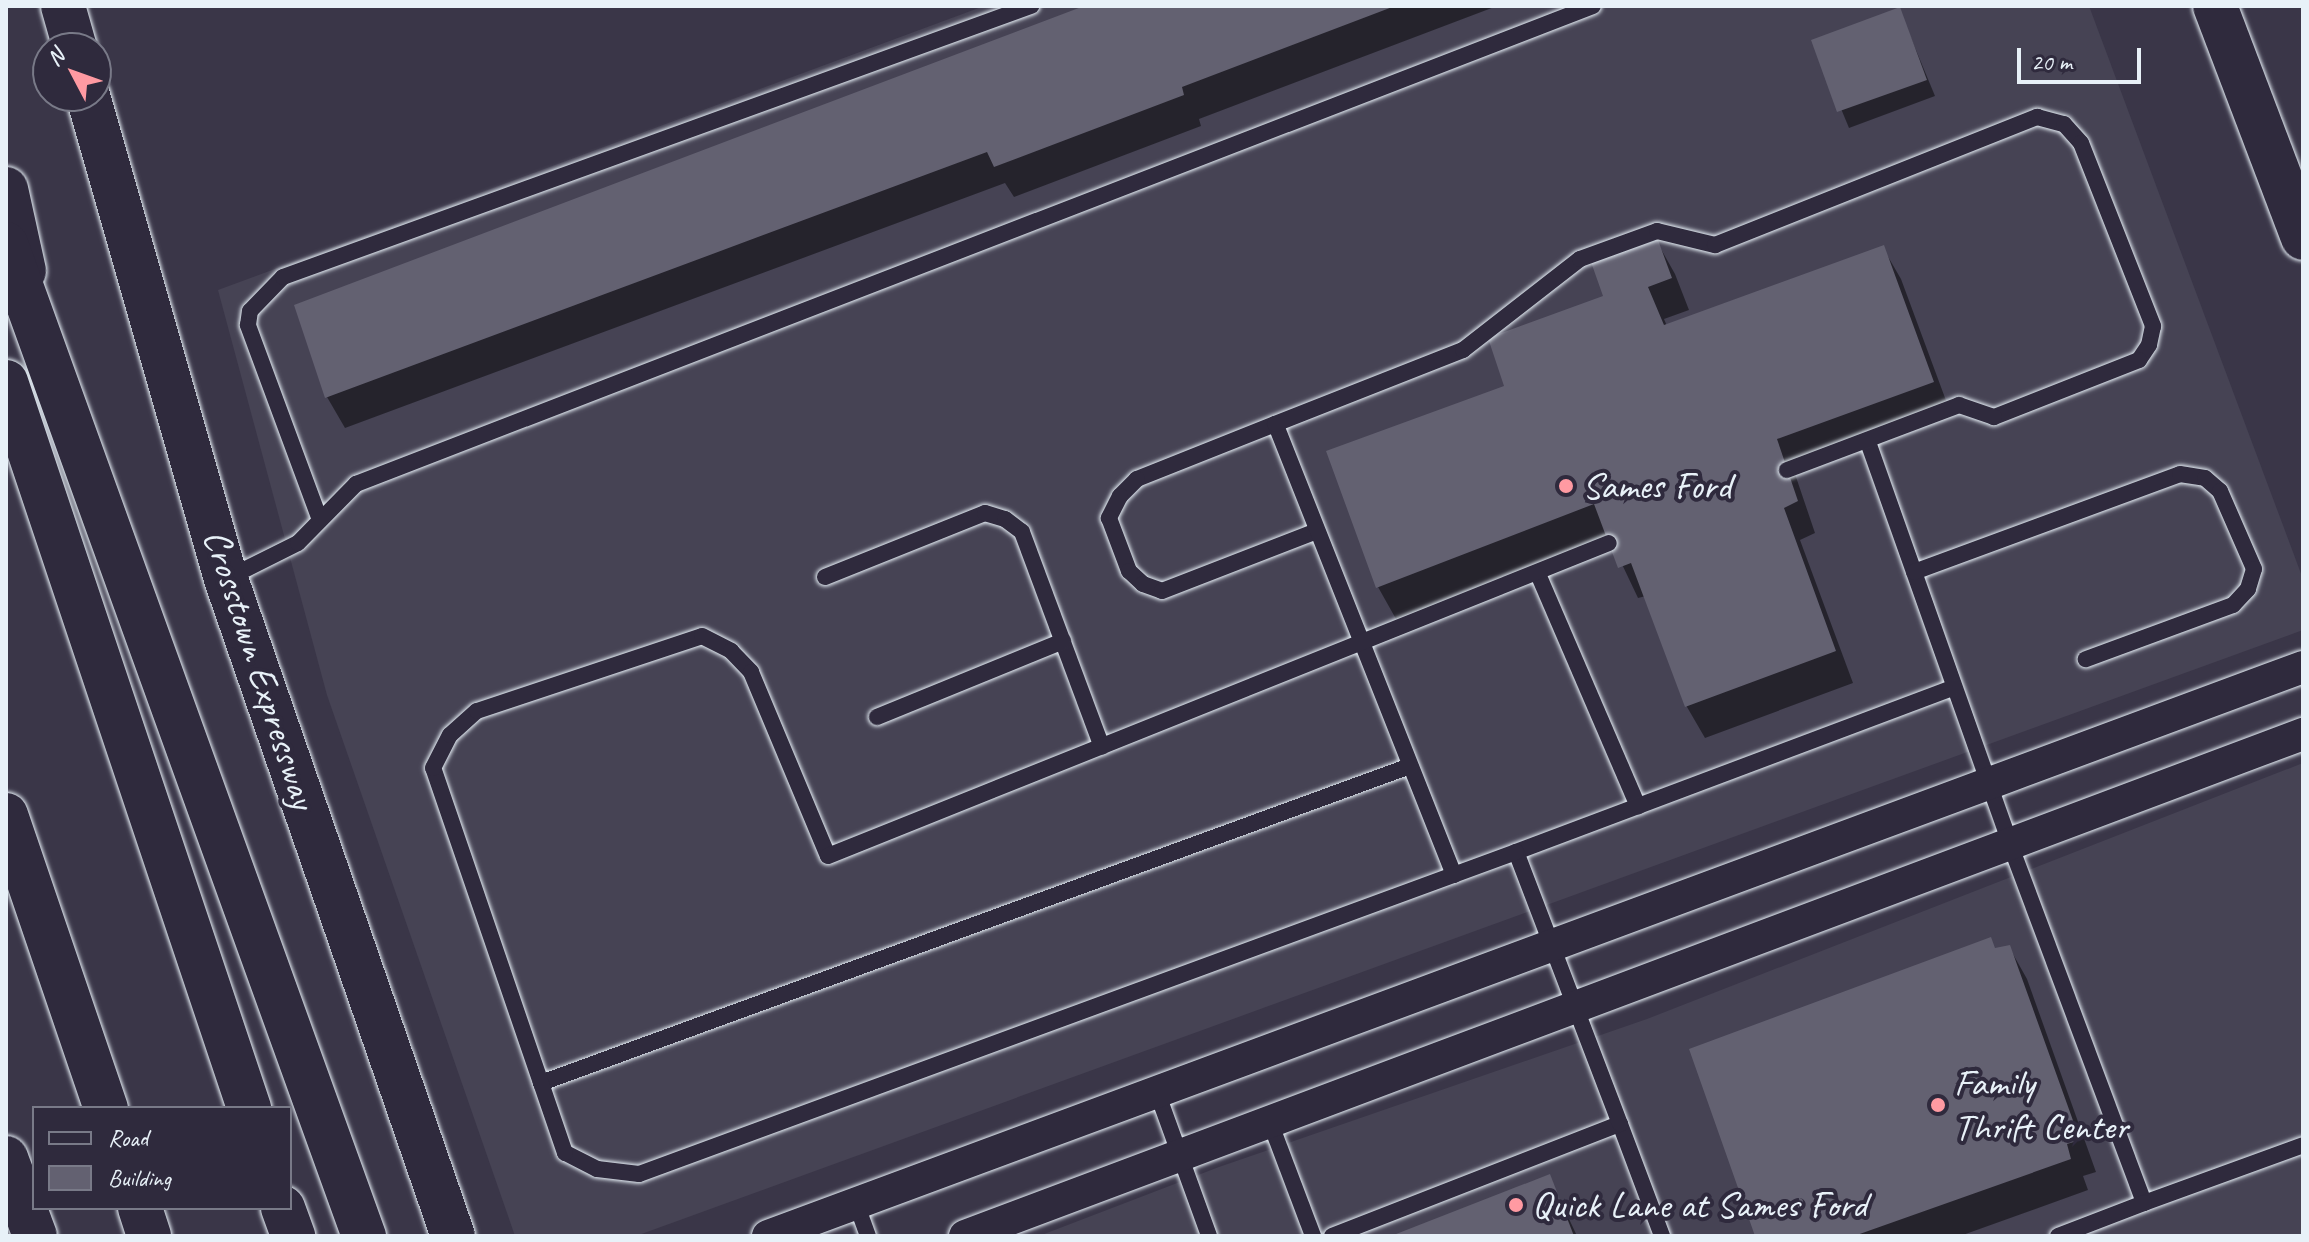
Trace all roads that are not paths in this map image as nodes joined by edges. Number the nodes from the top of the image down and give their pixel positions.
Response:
1 (63, 6) edge
2 (1031, 6) edge
3 (1593, 6) edge
4 (2215, 6) edge
5 (70, 32) edge
6 (93, 112) edge
7 (6, 189) edge
8 (2303, 238) edge
9 (6, 244) edge
10 (34, 317) junction
11 (6, 382) edge
12 (1275, 424) junction
13 (1868, 442) junction
14 (1787, 470) dead end
15 (320, 520) junction
16 (1317, 531) junction
17 (1609, 543) dead end
18 (1914, 572) junction
19 (1538, 574) junction
20 (825, 577) dead end
21 (226, 579) junction
22 (1063, 641) junction
23 (1362, 643) junction
24 (2086, 659) dead end
25 (2303, 667) edge
26 (1954, 687) junction
27 (877, 717) dead end
28 (2303, 734) edge
29 (1102, 747) junction
30 (1410, 766) junction
31 (1989, 783) junction
32 (1638, 806) junction
33 (6, 815) edge
34 (2010, 844) junction
35 (1516, 852) junction
36 (1454, 875) junction
37 (1554, 944) junction
38 (1577, 1006) junction
39 (541, 1083) junction
40 (1157, 1092) junction
41 (105, 1106) edge
42 (248, 1106) edge
43 (1270, 1122) junction
44 (1620, 1124) junction
45 (2303, 1145) edge
46 (1181, 1155) junction
47 (6, 1158) edge
48 (856, 1203) junction
49 (2144, 1203) junction
50 (141, 1210) edge
51 (284, 1210) edge
52 (35, 1236) edge
53 (149, 1236) edge
54 (293, 1236) edge
55 (364, 1236) edge
56 (453, 1236) edge
57 (768, 1236) edge
58 (868, 1236) edge
59 (965, 1236) edge
60 (1209, 1236) edge
61 (1313, 1236) edge
62 (1332, 1236) edge
63 (1662, 1236) edge
64 (2058, 1236) edge

1 - 5 main road
2 - 15 lane
3 - 15 lane
4 - 8 main road
6 - 21 main road, Crosstown Expressway
7 - 10 main road
9 - 10 main road
10 - 55 main road
11 - 42 main road
12 - 13 lane
12 - 16 lane
12 - 16 lane
13 - 14 lane
13 - 18 lane
15 - 21 lane
16 - 23 lane
17 - 19 lane
18 - 24 lane
18 - 26 lane
19 - 23 lane
19 - 32 lane
20 - 22 lane
21 - 56 main road, Crosstown Expressway
22 - 27 lane
22 - 29 lane
23 - 29 lane
23 - 30 lane
25 - 31 street
26 - 31 lane
26 - 32 lane
28 - 34 street
29 - 39 lane
30 - 36 lane
30 - 39 lane
31 - 34 lane
31 - 37 street
32 - 35 lane
33 - 41 main road
34 - 38 street
34 - 49 lane
35 - 36 lane
35 - 37 lane
36 - 39 lane
37 - 38 lane
37 - 40 street
38 - 43 street
38 - 44 lane
40 - 46 lane
40 - 48 street
43 - 46 street
43 - 61 lane
44 - 62 lane
44 - 63 lane
45 - 49 lane
46 - 59 street
46 - 60 lane
47 - 52 main road
48 - 57 street
48 - 58 lane
49 - 64 lane
50 - 53 main road
51 - 54 main road

